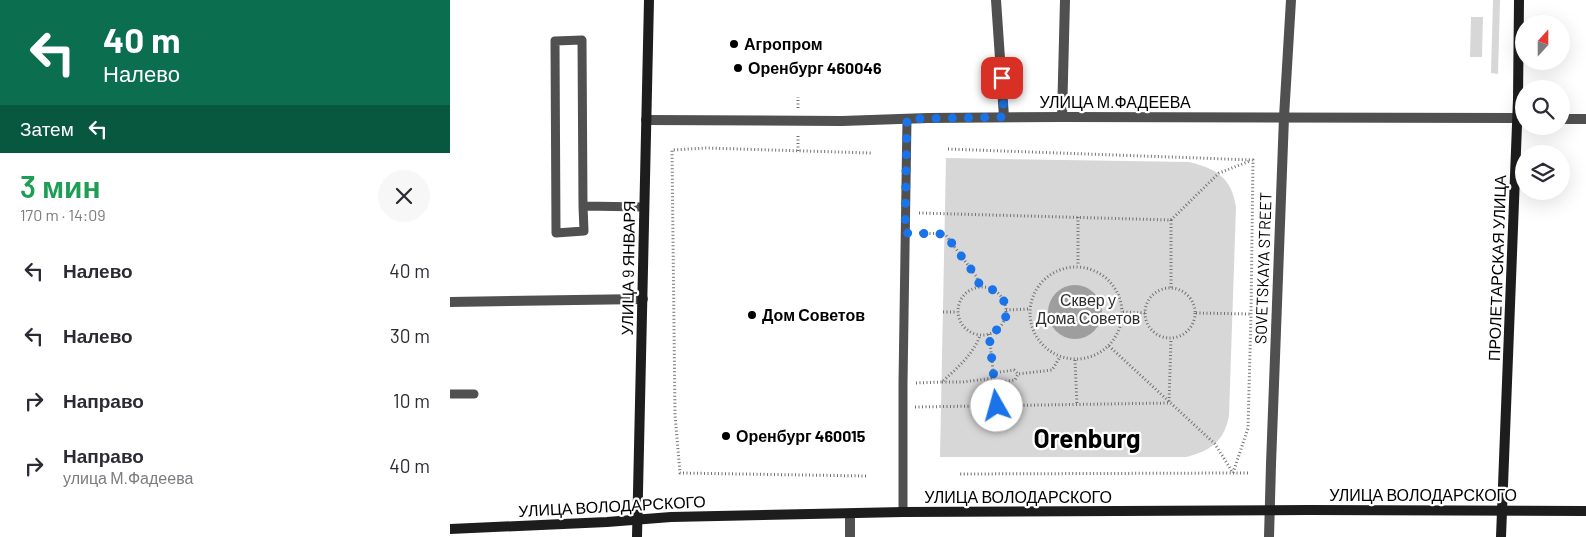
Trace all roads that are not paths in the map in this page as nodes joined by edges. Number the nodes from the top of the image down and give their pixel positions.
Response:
1 (649, 0) edge
2 (996, 0) edge
3 (1065, 0) edge
4 (1291, 0) edge
5 (1519, 0) edge
6 (1520, 80) edge
7 (1004, 117) junction
8 (1062, 117) junction
9 (1284, 117) junction
10 (1515, 118) edge
11 (907, 119) junction
12 (1570, 119) edge
13 (1586, 119) edge
14 (646, 120) junction
15 (1519, 135) edge
16 (583, 206) junction
17 (644, 207) junction
18 (643, 299) junction
19 (450, 302) edge
20 (450, 394) edge
21 (474, 394) dead end
22 (1270, 510) junction
23 (1501, 510) junction
24 (1586, 511) edge
25 (903, 512) junction
26 (850, 514) junction
27 (637, 520) junction
28 (450, 529) edge
29 (637, 537) edge
30 (850, 537) edge
31 (1270, 537) edge
32 (1501, 537) edge

1 - 14 main road, УЛИЦА 9 ЯНВАРЯ
2 - 7 street
3 - 8 street
4 - 9 street, SOVETSKAYA STREET
5 - 6 main road, ПРОЛЕТАРСКАЯ УЛИЦА
7 - 8 street, УЛИЦА М.ФАДЕЕВА
7 - 11 street, УЛИЦА М.ФАДЕЕВА
8 - 9 street, УЛИЦА М.ФАДЕЕВА
9 - 10 street, УЛИЦА М.ФАДЕЕВА
9 - 22 street, SOVETSKAYA STREET
11 - 14 street, УЛИЦА М.ФАДЕЕВА
11 - 25 lane
12 - 13 street
14 - 17 main road, УЛИЦА 9 ЯНВАРЯ
15 - 23 main road, ПРОЛЕТАРСКАЯ УЛИЦА
16 - 16 lane
16 - 17 lane
17 - 18 main road, УЛИЦА 9 ЯНВАРЯ
18 - 19 street
18 - 27 main road, УЛИЦА 9 ЯНВАРЯ
20 - 21 lane
22 - 23 main road, УЛИЦА ВОЛОДАРСКОГО
22 - 25 main road, УЛИЦА ВОЛОДАРСКОГО
22 - 31 street, SOVETSKAYA STREET
23 - 24 main road, УЛИЦА ВОЛОДАРСКОГО
23 - 32 main road, ПРОЛЕТАРСКАЯ УЛИЦА
25 - 26 main road, УЛИЦА ВОЛОДАРСКОГО
26 - 27 main road, УЛИЦА ВОЛОДАРСКОГО
26 - 30 street
27 - 28 main road, УЛИЦА ВОЛОДАРСКОГО
27 - 29 main road, УЛИЦА 9 ЯНВАРЯ

